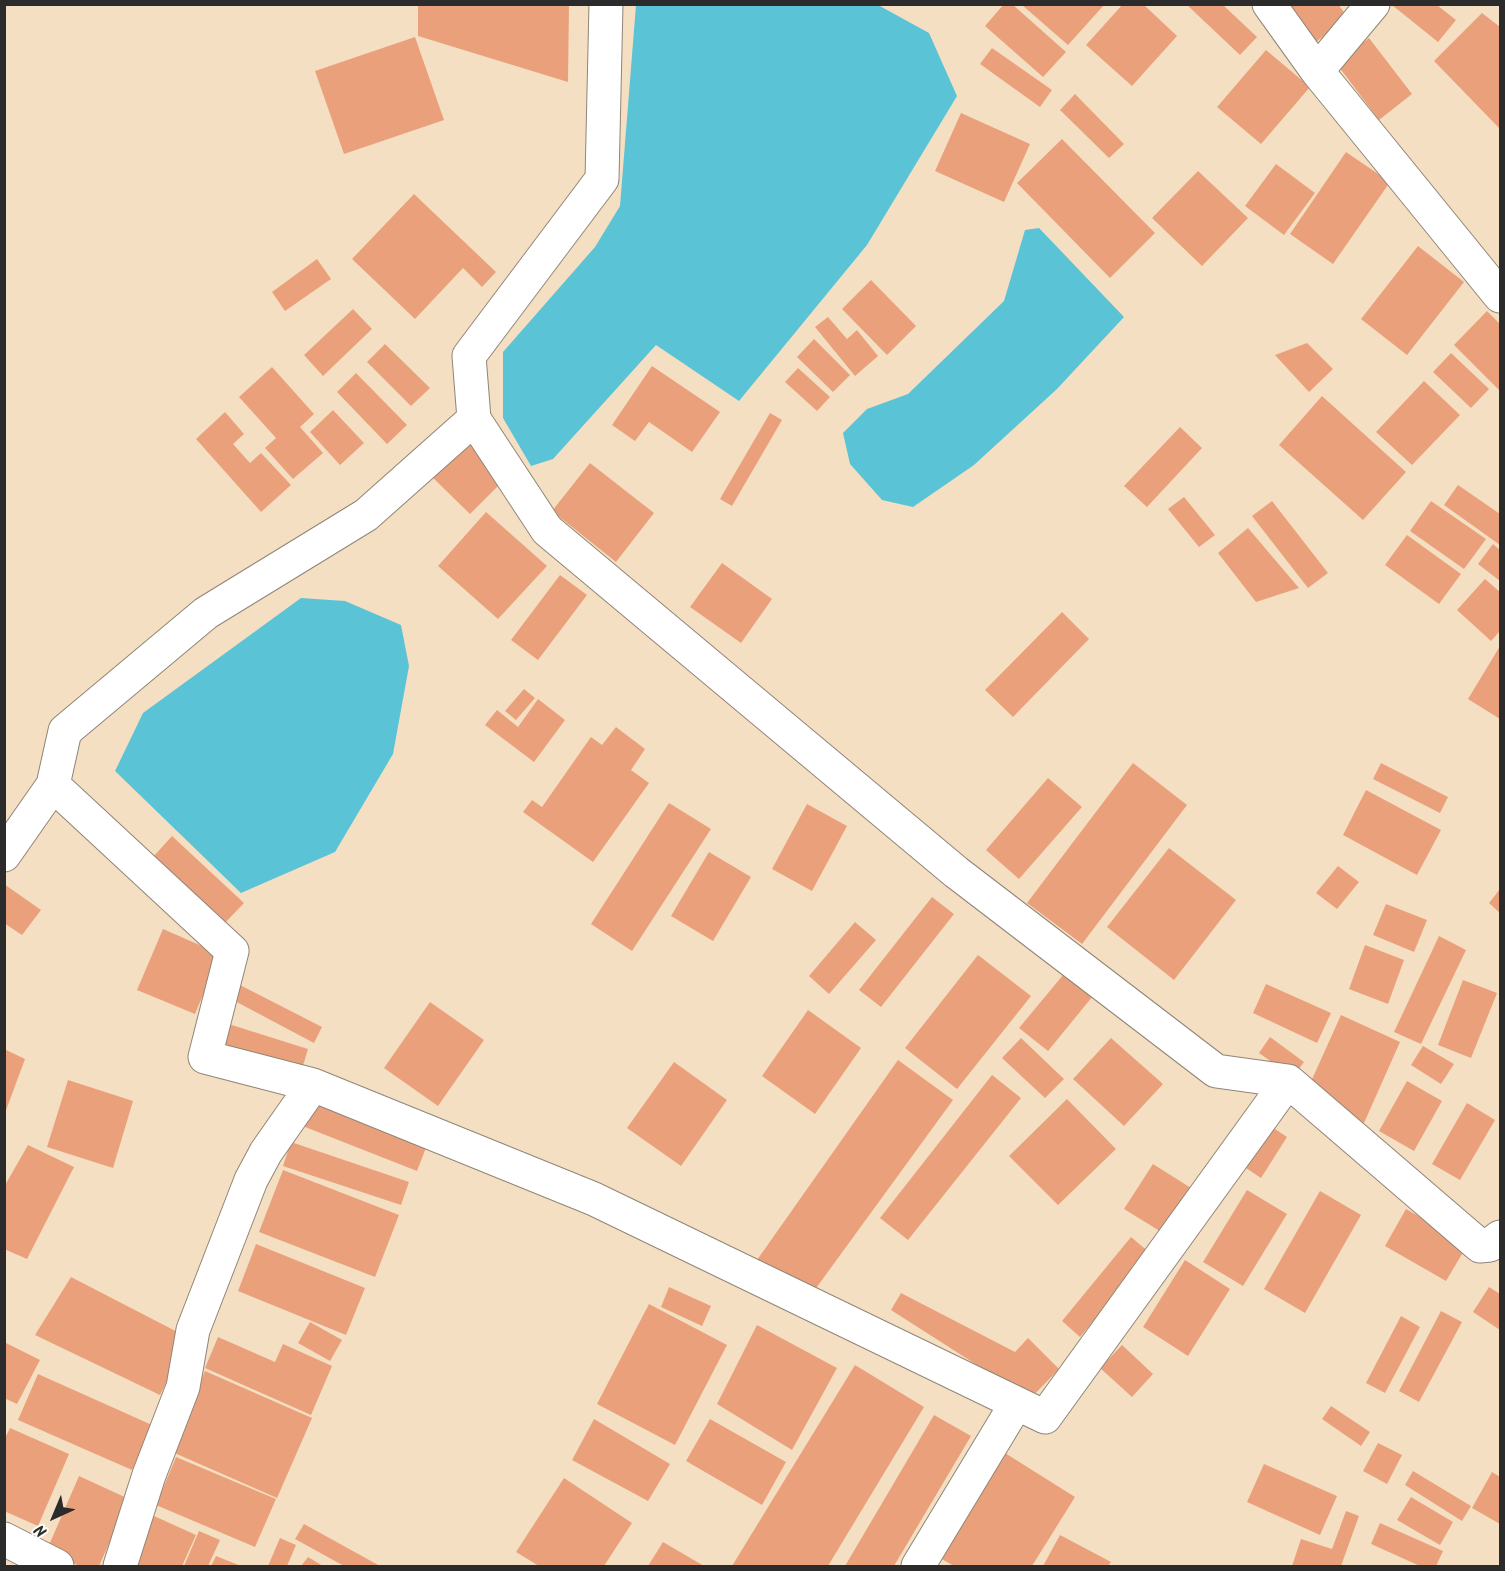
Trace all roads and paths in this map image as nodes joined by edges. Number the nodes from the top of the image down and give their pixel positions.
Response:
1 (606, 4) edge
2 (1269, 4) edge
3 (1372, 4) edge
4 (1317, 71) junction
5 (1500, 296) edge
6 (474, 419) junction
7 (53, 785) junction
8 (4, 855) edge
9 (1288, 1081) junction
10 (313, 1085) junction
11 (1500, 1237) edge
12 (1016, 1404) junction
13 (4, 1539) edge
14 (57, 1566) edge
15 (120, 1566) edge
16 (918, 1566) edge

1 - 6 street
2 - 4 street
3 - 4 street
4 - 5 street
6 - 7 street
6 - 9 street
7 - 8 street
7 - 10 street
9 - 11 street
9 - 12 street
10 - 12 street
10 - 15 street
12 - 16 street
13 - 14 street

